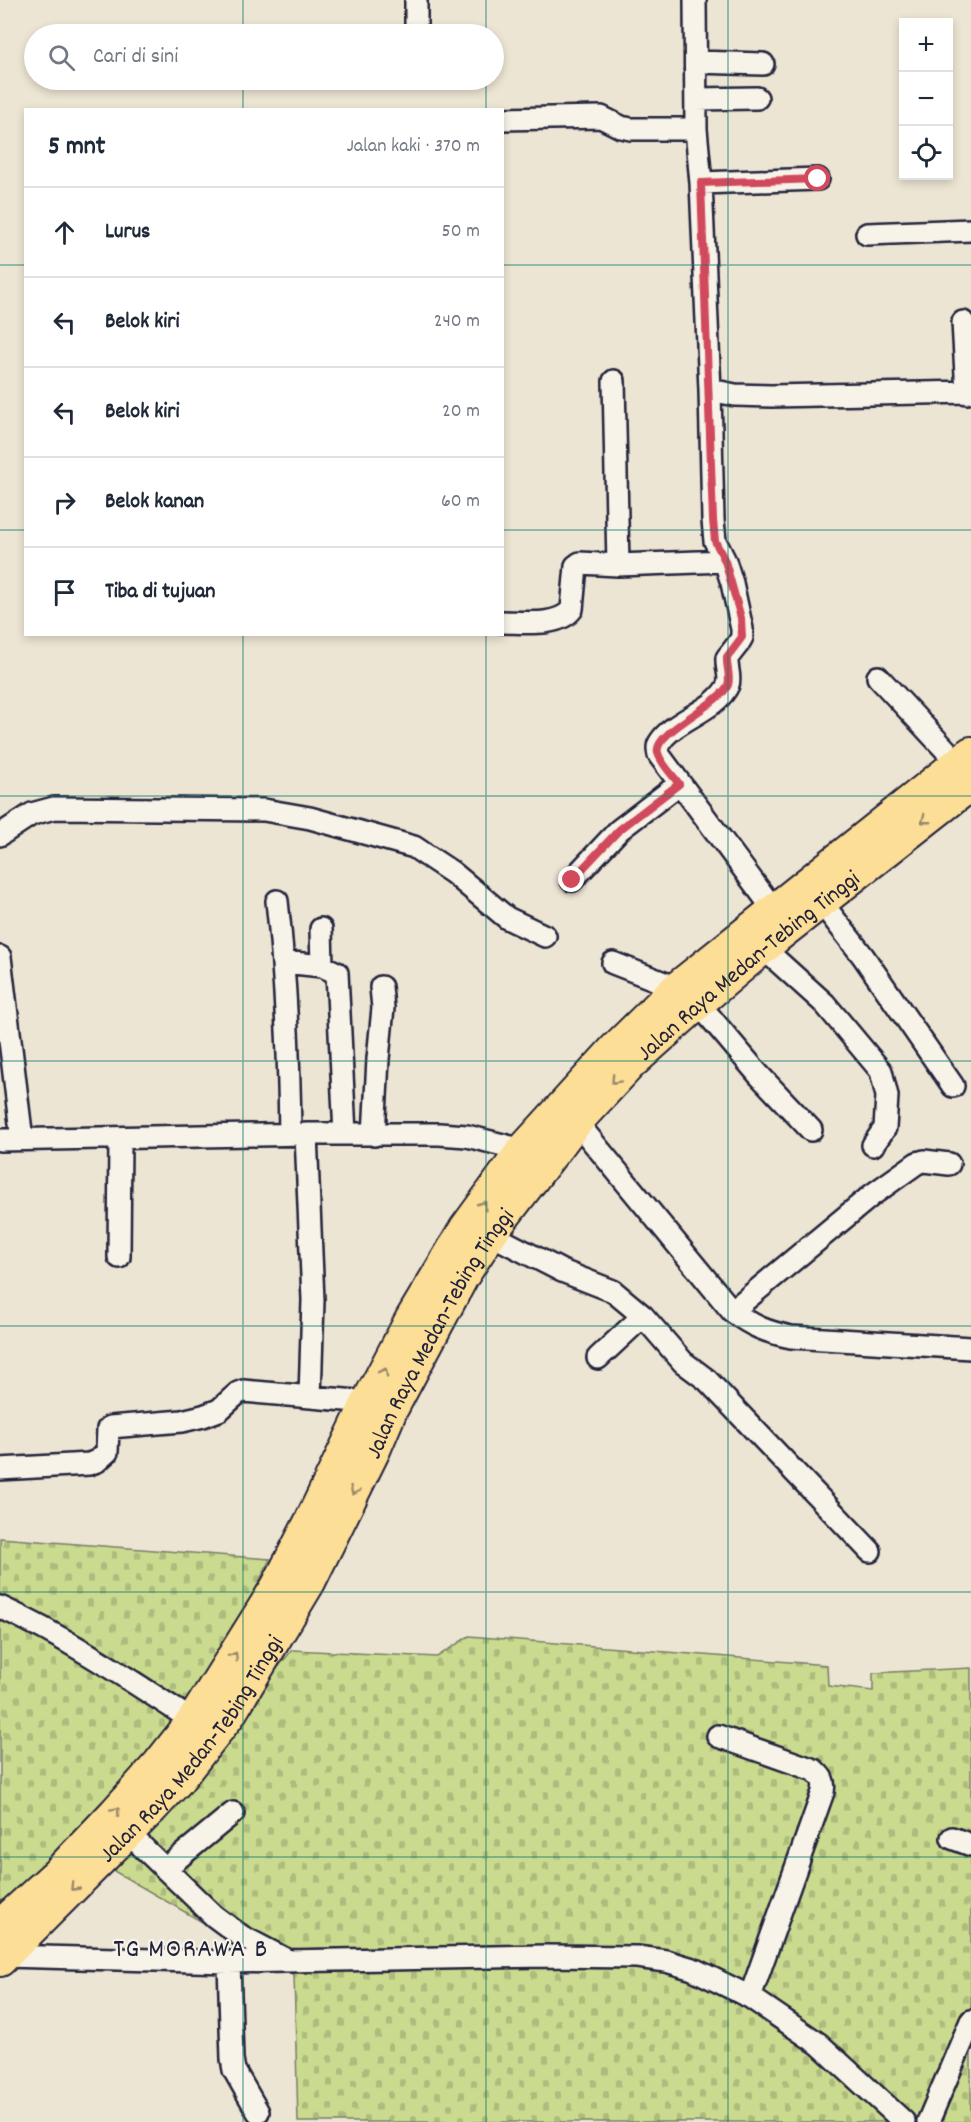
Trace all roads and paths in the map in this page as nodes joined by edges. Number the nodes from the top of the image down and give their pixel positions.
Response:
1 (416, 0) edge
2 (695, 0) edge
3 (416, 24) edge
4 (696, 62) junction
5 (764, 64) dead end
6 (757, 98) dead end
7 (697, 99) junction
8 (504, 118) edge
9 (696, 129) junction
10 (818, 179) dead end
11 (701, 183) junction
12 (971, 230) edge
13 (867, 234) dead end
14 (963, 322) dead end
15 (614, 381) dead end
16 (710, 390) junction
17 (969, 392) edge
18 (725, 561) junction
19 (618, 565) junction
20 (504, 622) edge
21 (878, 676) dead end
22 (967, 767) edge
23 (679, 784) junction
24 (0, 835) edge
25 (572, 880) dead end
26 (277, 901) dead end
27 (821, 902) junction
28 (774, 910) junction
29 (321, 929) dead end
30 (544, 936) dead end
31 (763, 948) junction
32 (0, 957) edge
33 (284, 962) junction
34 (613, 963) dead end
35 (322, 966) junction
36 (381, 987) dead end
37 (687, 995) junction
38 (953, 1086) dead end
39 (570, 1114) junction
40 (811, 1130) dead end
41 (298, 1134) junction
42 (345, 1134) junction
43 (374, 1135) junction
44 (120, 1139) junction
45 (0, 1140) edge
46 (22, 1140) junction
47 (873, 1145) dead end
48 (524, 1150) junction
49 (949, 1164) dead end
50 (490, 1234) junction
51 (119, 1257) dead end
52 (732, 1311) junction
53 (643, 1316) junction
54 (971, 1347) edge
55 (598, 1358) dead end
56 (310, 1397) junction
57 (368, 1402) junction
58 (0, 1469) edge
59 (870, 1551) dead end
60 (0, 1607) edge
61 (192, 1721) junction
62 (718, 1736) dead end
63 (233, 1813) dead end
64 (128, 1833) junction
65 (165, 1869) junction
66 (4, 1914) edge
67 (2, 1958) edge
68 (288, 1961) junction
69 (229, 1962) junction
70 (750, 1997) junction
71 (971, 2021) edge
72 (258, 2112) dead end
73 (904, 2122) edge
74 (928, 2122) edge

1 - 3 street
2 - 4 street
4 - 5 street
4 - 7 street
6 - 7 street
7 - 9 street
8 - 9 street
9 - 11 street
10 - 11 street
11 - 16 street
12 - 13 street
14 - 17 street
15 - 19 street
16 - 17 street
16 - 18 street
18 - 19 street
18 - 23 street
19 - 20 street
21 - 22 street
22 -> 27 highway, Jalan Raya Medan-Tebing Tinggi
22 - 28 highway, Jalan Raya Medan-Tebing Tinggi
23 - 25 street
23 - 28 street
24 - 30 street
26 - 33 street
27 - 31 highway, Jalan Raya Medan-Tebing Tinggi
27 - 38 street
28 - 37 highway, Jalan Raya Medan-Tebing Tinggi
29 - 35 street
31 - 37 highway, Jalan Raya Medan-Tebing Tinggi
31 - 47 street
32 - 46 street
33 - 35 street
33 - 41 street
34 - 37 street
35 - 42 street
36 - 43 street
37 - 39 highway, Jalan Raya Medan-Tebing Tinggi
37 - 40 street
39 - 48 highway, Jalan Raya Medan-Tebing Tinggi
39 - 50 highway, Jalan Raya Medan-Tebing Tinggi
39 - 52 street
41 - 42 street
41 - 44 street
41 - 56 street
42 - 43 street
43 - 48 street
44 - 46 street
44 - 51 street
45 - 46 street
57 -> 48 highway, Jalan Raya Medan-Tebing Tinggi
49 - 52 street
50 - 53 street
50 -> 64 highway, Jalan Raya Medan-Tebing Tinggi
52 - 54 street
53 - 55 street
53 - 59 street
56 - 57 street
56 - 58 street
61 -> 57 highway, Jalan Raya Medan-Tebing Tinggi
60 - 61 street
66 -> 61 highway, Jalan Raya Medan-Tebing Tinggi
62 - 70 street
63 - 65 street
64 - 65 street
64 -> 67 highway, Jalan Raya Medan-Tebing Tinggi
65 - 68 street
67 - 69 street
68 - 69 street
68 - 70 street
69 - 72 street
70 - 73 street
71 - 74 street

